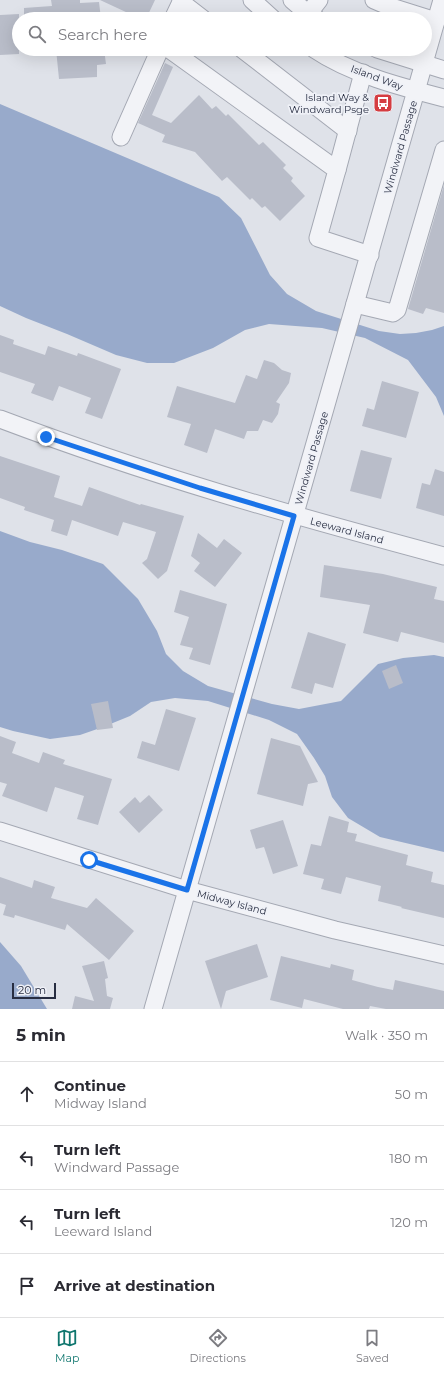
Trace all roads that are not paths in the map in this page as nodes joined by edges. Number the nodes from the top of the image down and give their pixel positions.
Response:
1 (252, 0) edge
2 (292, 0) edge
3 (319, 0) edge
4 (181, 1) edge
5 (443, 1) edge
6 (384, 6) edge
7 (176, 12) edge
8 (194, 12) edge
9 (265, 12) edge
10 (308, 12) edge
11 (314, 12) edge
12 (405, 12) edge
13 (432, 20) edge
14 (436, 21) junction
15 (432, 36) edge
16 (157, 56) edge
17 (179, 56) edge
18 (251, 56) edge
19 (326, 56) edge
20 (398, 56) edge
21 (426, 56) edge
22 (424, 65) junction
23 (444, 70) edge
24 (363, 73) junction
25 (416, 91) junction
26 (444, 98) edge
27 (348, 131) junction
28 (121, 137) dead end
29 (444, 150) edge
30 (337, 170) junction
31 (370, 254) junction
32 (354, 310) junction
33 (0, 419) edge
34 (294, 516) junction
35 (444, 556) edge
36 (0, 831) edge
37 (187, 890) junction
38 (444, 955) edge
39 (153, 1009) edge

1 - 9 street
2 - 10 street
3 - 11 street
4 - 7 street
4 - 8 street
5 - 14 street, Windward Passage
6 - 12 street
13 - 14 street
14 - 15 street, Windward Passage
16 - 28 street
17 - 30 street
18 - 27 street
19 - 24 street, Island Way
20 - 22 street
21 - 22 street, Windward Passage
22 - 23 street
22 - 25 street, Windward Passage
24 - 25 street, Island Way
24 - 27 street
25 - 26 street, Island Way
25 - 31 street, Windward Passage
27 - 30 street
29 - 32 street
30 - 31 street
31 - 32 street, Windward Passage
32 - 34 street, Windward Passage
33 - 34 street, Leeward Island
34 - 35 street, Leeward Island
34 - 37 street, Windward Passage
36 - 37 street, Midway Island
37 - 38 street, Midway Island
37 - 39 street, Windward Passage

